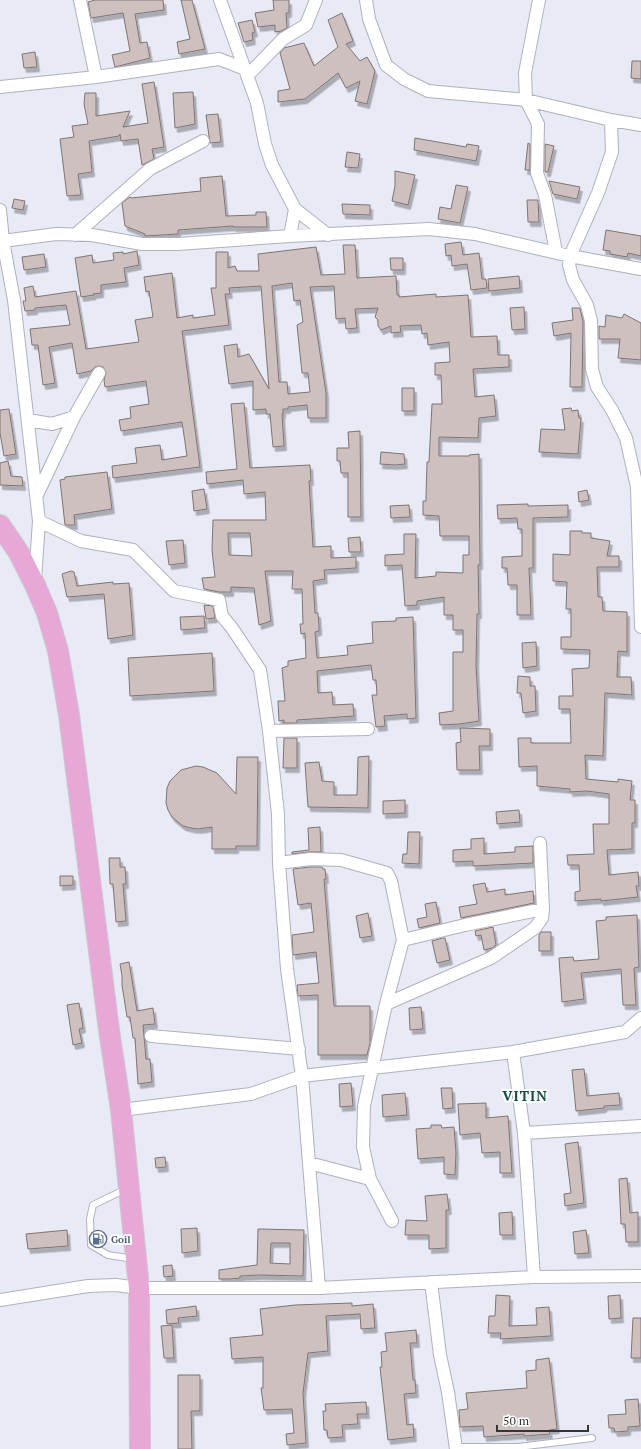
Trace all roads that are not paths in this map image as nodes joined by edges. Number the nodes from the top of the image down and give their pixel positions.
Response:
1 (80, 0) edge
2 (220, 0) edge
3 (316, 0) edge
4 (366, 0) edge
5 (539, 0) edge
6 (236, 44) junction
7 (219, 59) junction
8 (246, 73) junction
9 (96, 77) junction
10 (0, 87) edge
11 (526, 100) junction
12 (611, 120) junction
13 (641, 125) edge
14 (203, 141) dead end
15 (294, 209) junction
16 (0, 210) edge
17 (75, 234) junction
18 (328, 235) junction
19 (290, 236) junction
20 (3, 241) junction
21 (556, 252) junction
22 (570, 256) junction
23 (641, 269) edge
24 (5, 284) edge
25 (99, 373) dead end
26 (74, 417) junction
27 (28, 420) junction
28 (639, 487) edge
29 (36, 495) junction
30 (39, 521) junction
31 (0, 525) edge
32 (35, 584) junction
33 (641, 627) edge
34 (368, 729) dead end
35 (269, 731) junction
36 (540, 843) dead end
37 (279, 863) junction
38 (543, 909) junction
39 (403, 940) junction
40 (386, 1004) junction
41 (641, 1018) edge
42 (151, 1036) dead end
43 (299, 1049) junction
44 (513, 1052) junction
45 (373, 1068) junction
46 (302, 1076) junction
47 (121, 1110) junction
48 (641, 1126) edge
49 (524, 1133) junction
50 (309, 1164) junction
51 (370, 1179) junction
52 (129, 1187) junction
53 (392, 1221) dead end
54 (136, 1259) junction
55 (641, 1276) edge
56 (534, 1277) junction
57 (431, 1282) junction
58 (139, 1288) junction
59 (319, 1288) junction
60 (0, 1300) edge
61 (592, 1438) dead end
62 (456, 1448) edge
63 (140, 1449) edge

1 - 9 street
2 - 6 street
3 - 8 street
4 - 11 street
5 - 11 street
6 - 7 street
6 - 8 street
7 - 8 street
7 - 9 street
8 - 15 street
9 - 10 street
11 - 12 street
11 - 21 street
12 - 13 street
12 - 22 street
14 - 17 street
15 - 18 street
15 - 19 street
16 - 20 street
17 - 19 street
17 - 20 street
18 - 19 street
18 - 21 street
20 - 24 street
21 - 22 street
22 - 23 street
22 - 28 street
24 - 27 street
25 - 26 street
26 - 27 street
26 - 29 street
27 - 29 street
28 - 33 street
29 - 30 street
30 - 32 street
30 - 35 street
31 - 32 highway
32 - 47 highway
34 - 35 street
35 - 37 street
36 - 38 street
37 - 39 street
37 - 43 street
38 - 39 street
38 - 40 street
39 - 40 street
40 - 45 street
41 - 44 street
42 - 43 street
43 - 46 street
44 - 45 street
44 - 49 street
45 - 46 street
45 - 51 street
46 - 47 street
46 - 50 street
47 - 52 highway
48 - 49 street
49 - 56 street
50 - 51 street
50 - 59 street
51 - 53 street
52 - 54 highway
52 - 54 lane
54 - 58 highway
55 - 56 street
56 - 57 street
57 - 59 street
57 - 62 street
58 - 59 street
58 - 60 street
58 - 63 highway
61 - 62 lane

